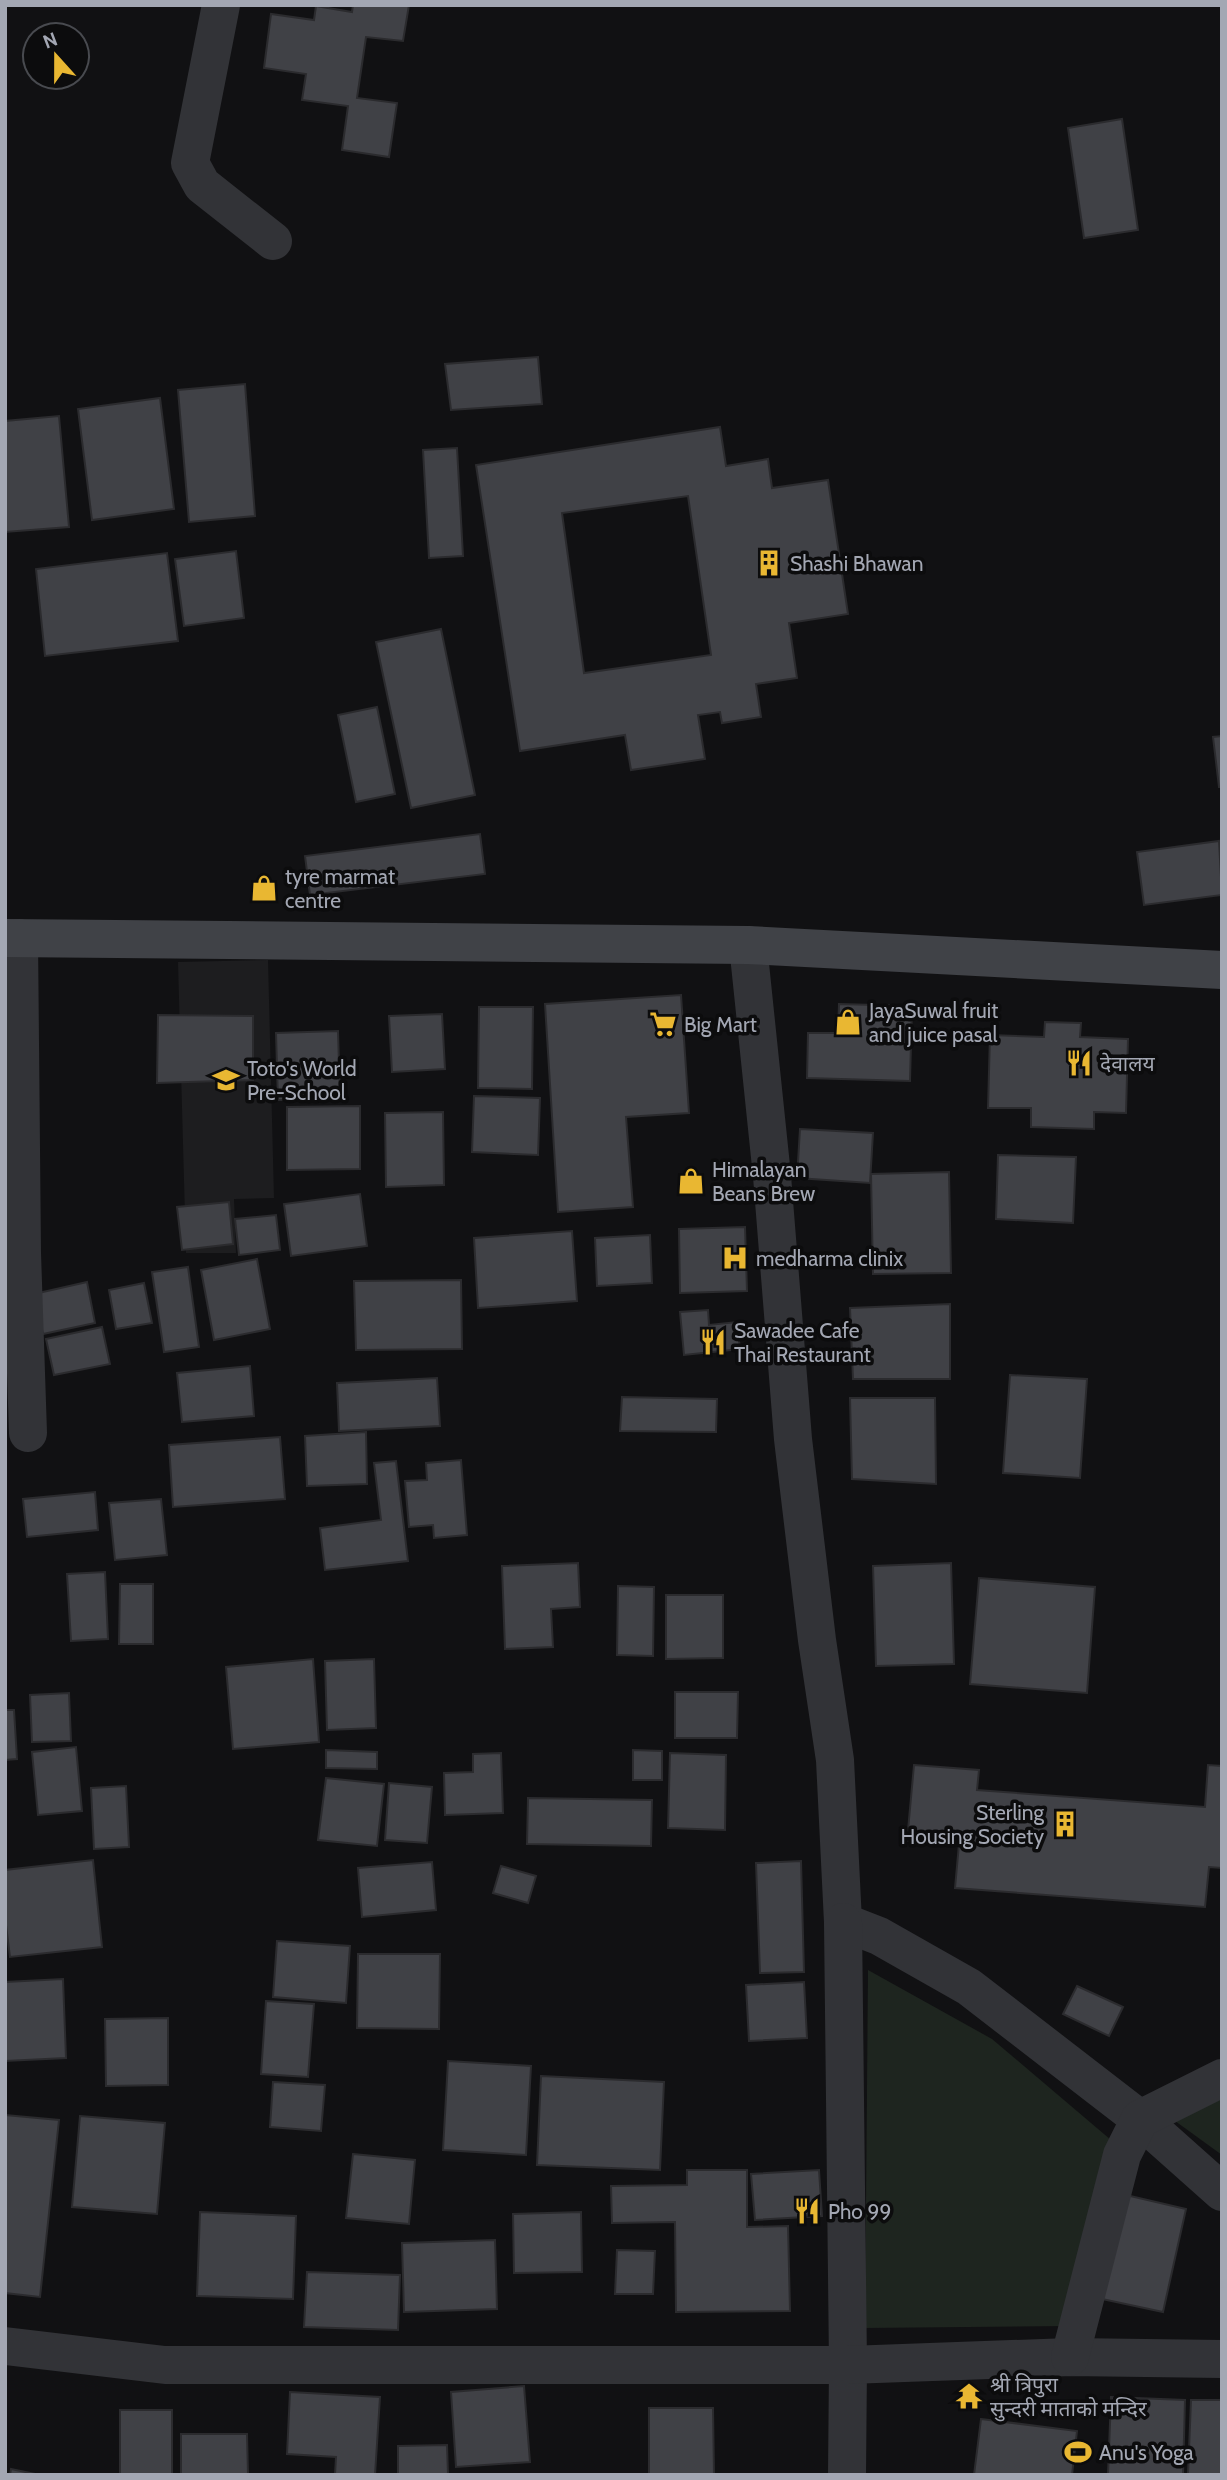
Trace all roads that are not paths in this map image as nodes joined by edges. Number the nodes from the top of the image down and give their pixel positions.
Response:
1 (221, 5) edge
2 (273, 241) dead end
3 (12, 937) edge
4 (748, 945) junction
5 (1222, 970) edge
6 (13, 1253) edge
7 (27, 1433) dead end
8 (843, 1922) junction
9 (1222, 2078) edge
10 (1140, 2119) junction
11 (1222, 2192) edge
12 (5, 2346) edge
13 (1070, 2357) junction
14 (1222, 2359) edge
15 (848, 2365) junction
16 (847, 2475) edge

1 - 2 street
3 - 4 main road
3 - 6 street
4 - 5 main road
4 - 8 street
6 - 7 street
8 - 10 street
8 - 15 street
9 - 10 street
10 - 11 street
10 - 13 street
12 - 15 street
13 - 14 street
13 - 15 street
15 - 16 street

